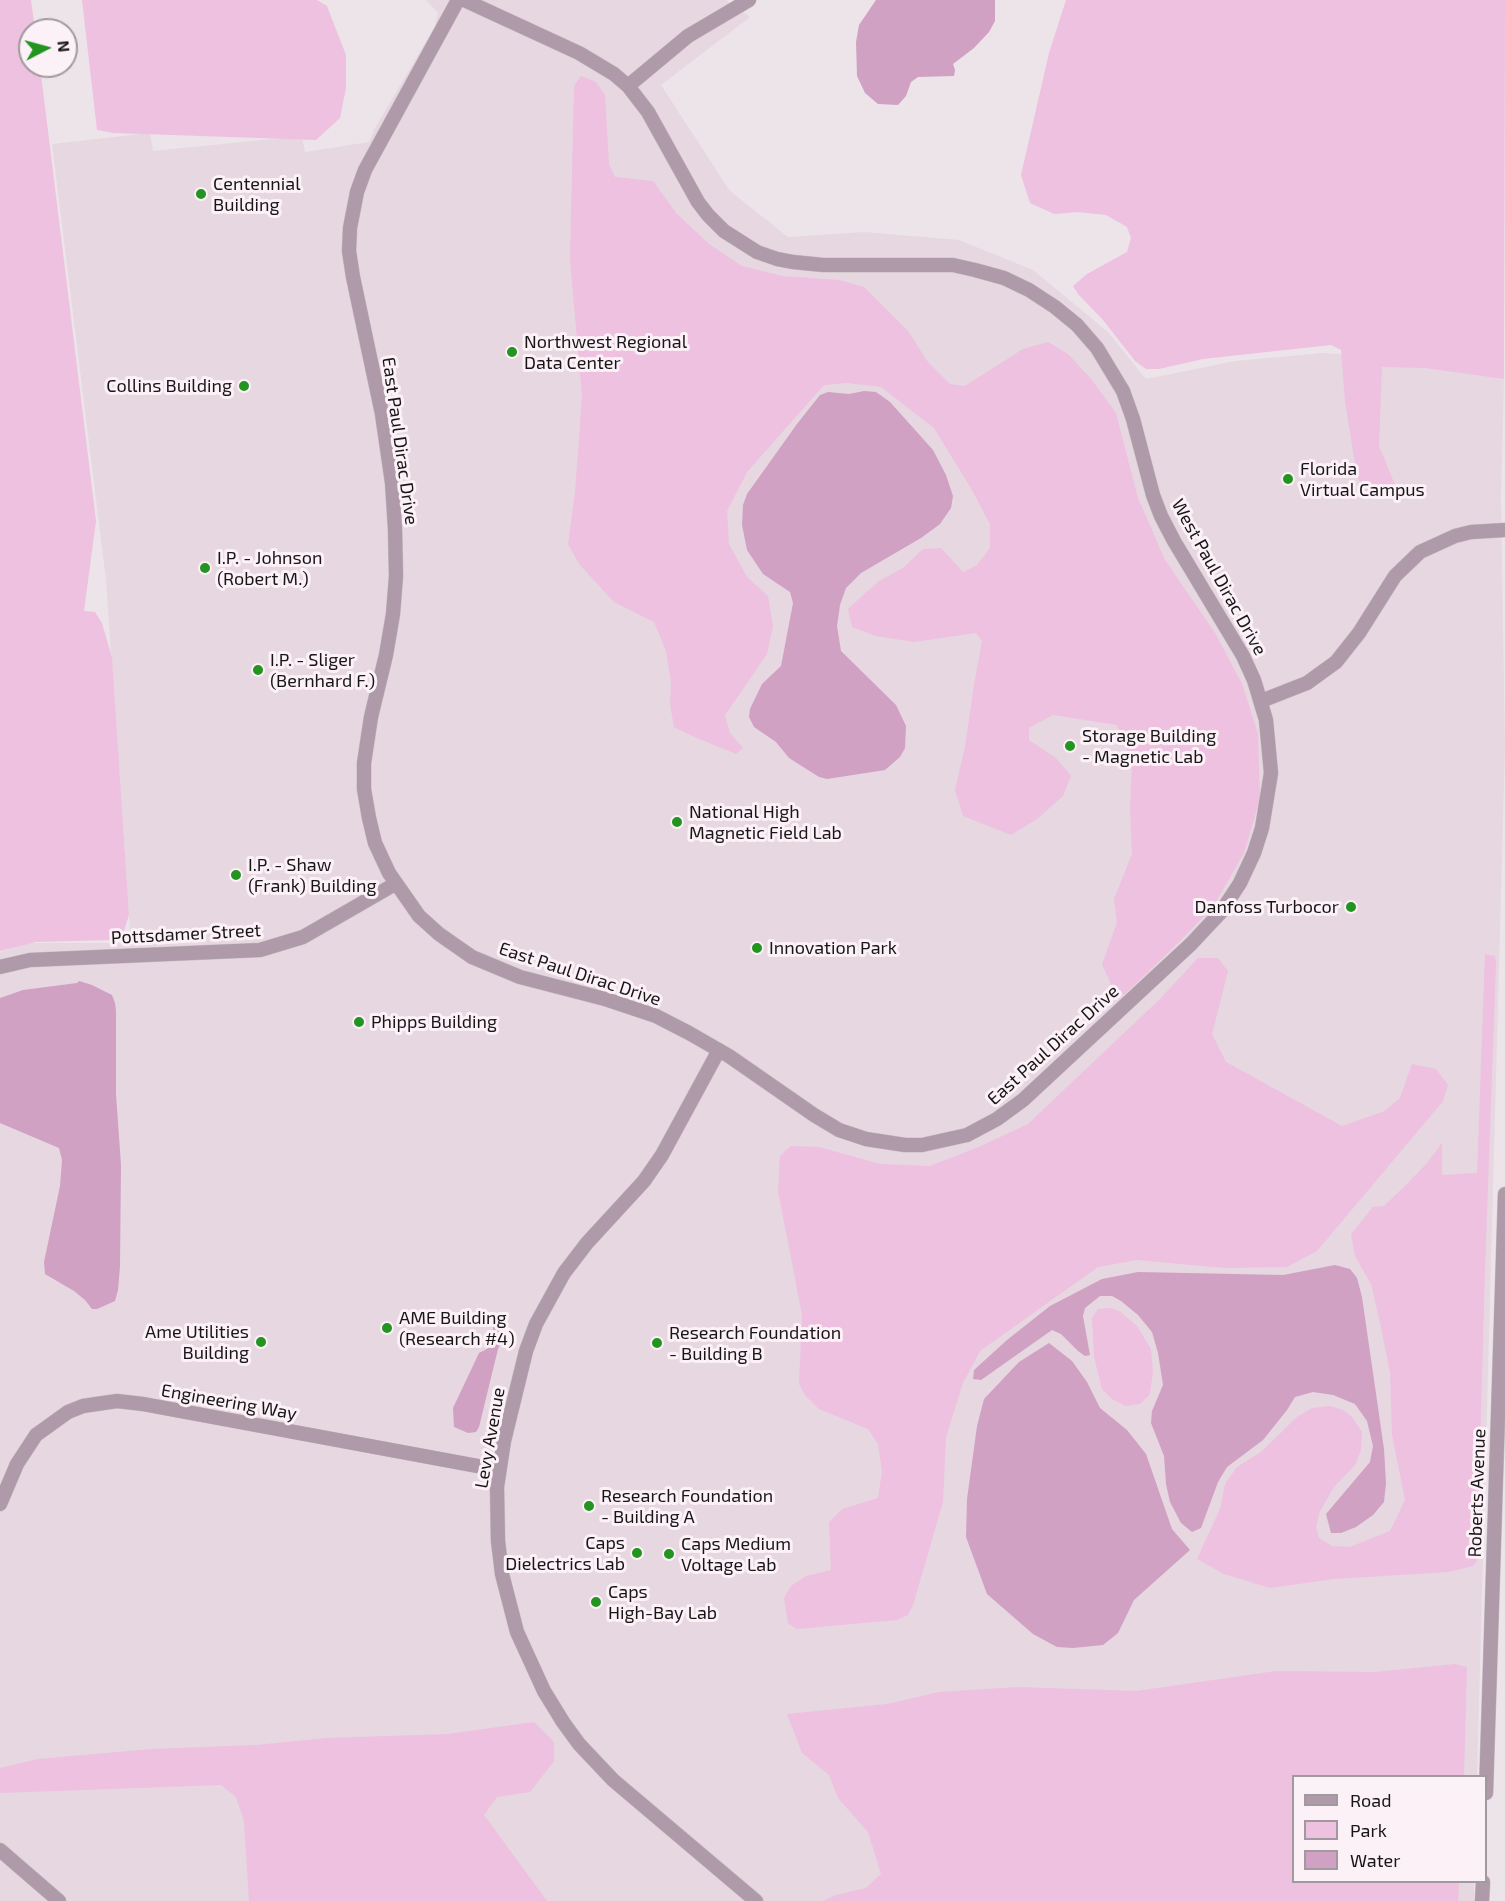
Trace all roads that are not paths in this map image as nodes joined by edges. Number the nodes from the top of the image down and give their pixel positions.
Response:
1 (458, 0) edge
2 (464, 0) edge
3 (749, 0) edge
4 (628, 86) junction
5 (1505, 530) edge
6 (1261, 701) junction
7 (394, 884) junction
8 (0, 967) edge
9 (719, 1050) junction
10 (1505, 1194) edge
11 (499, 1470) junction
12 (0, 1504) edge
13 (1486, 1775) edge
14 (0, 1850) edge
15 (1483, 1883) edge
16 (60, 1901) edge
17 (756, 1901) edge
18 (1482, 1901) edge

1 - 7 street, East Paul Dirac Drive
2 - 4 street, West Paul Dirac Drive
3 - 4 street
4 - 6 street, West Paul Dirac Drive
5 - 6 street
6 - 9 street, East Paul Dirac Drive
7 - 8 street, Pottsdamer Street
7 - 9 street, East Paul Dirac Drive
9 - 11 street, Levy Avenue
10 - 13 street, Roberts Avenue
11 - 12 street, Engineering Way
11 - 17 street, Levy Avenue
14 - 16 street
15 - 18 street

